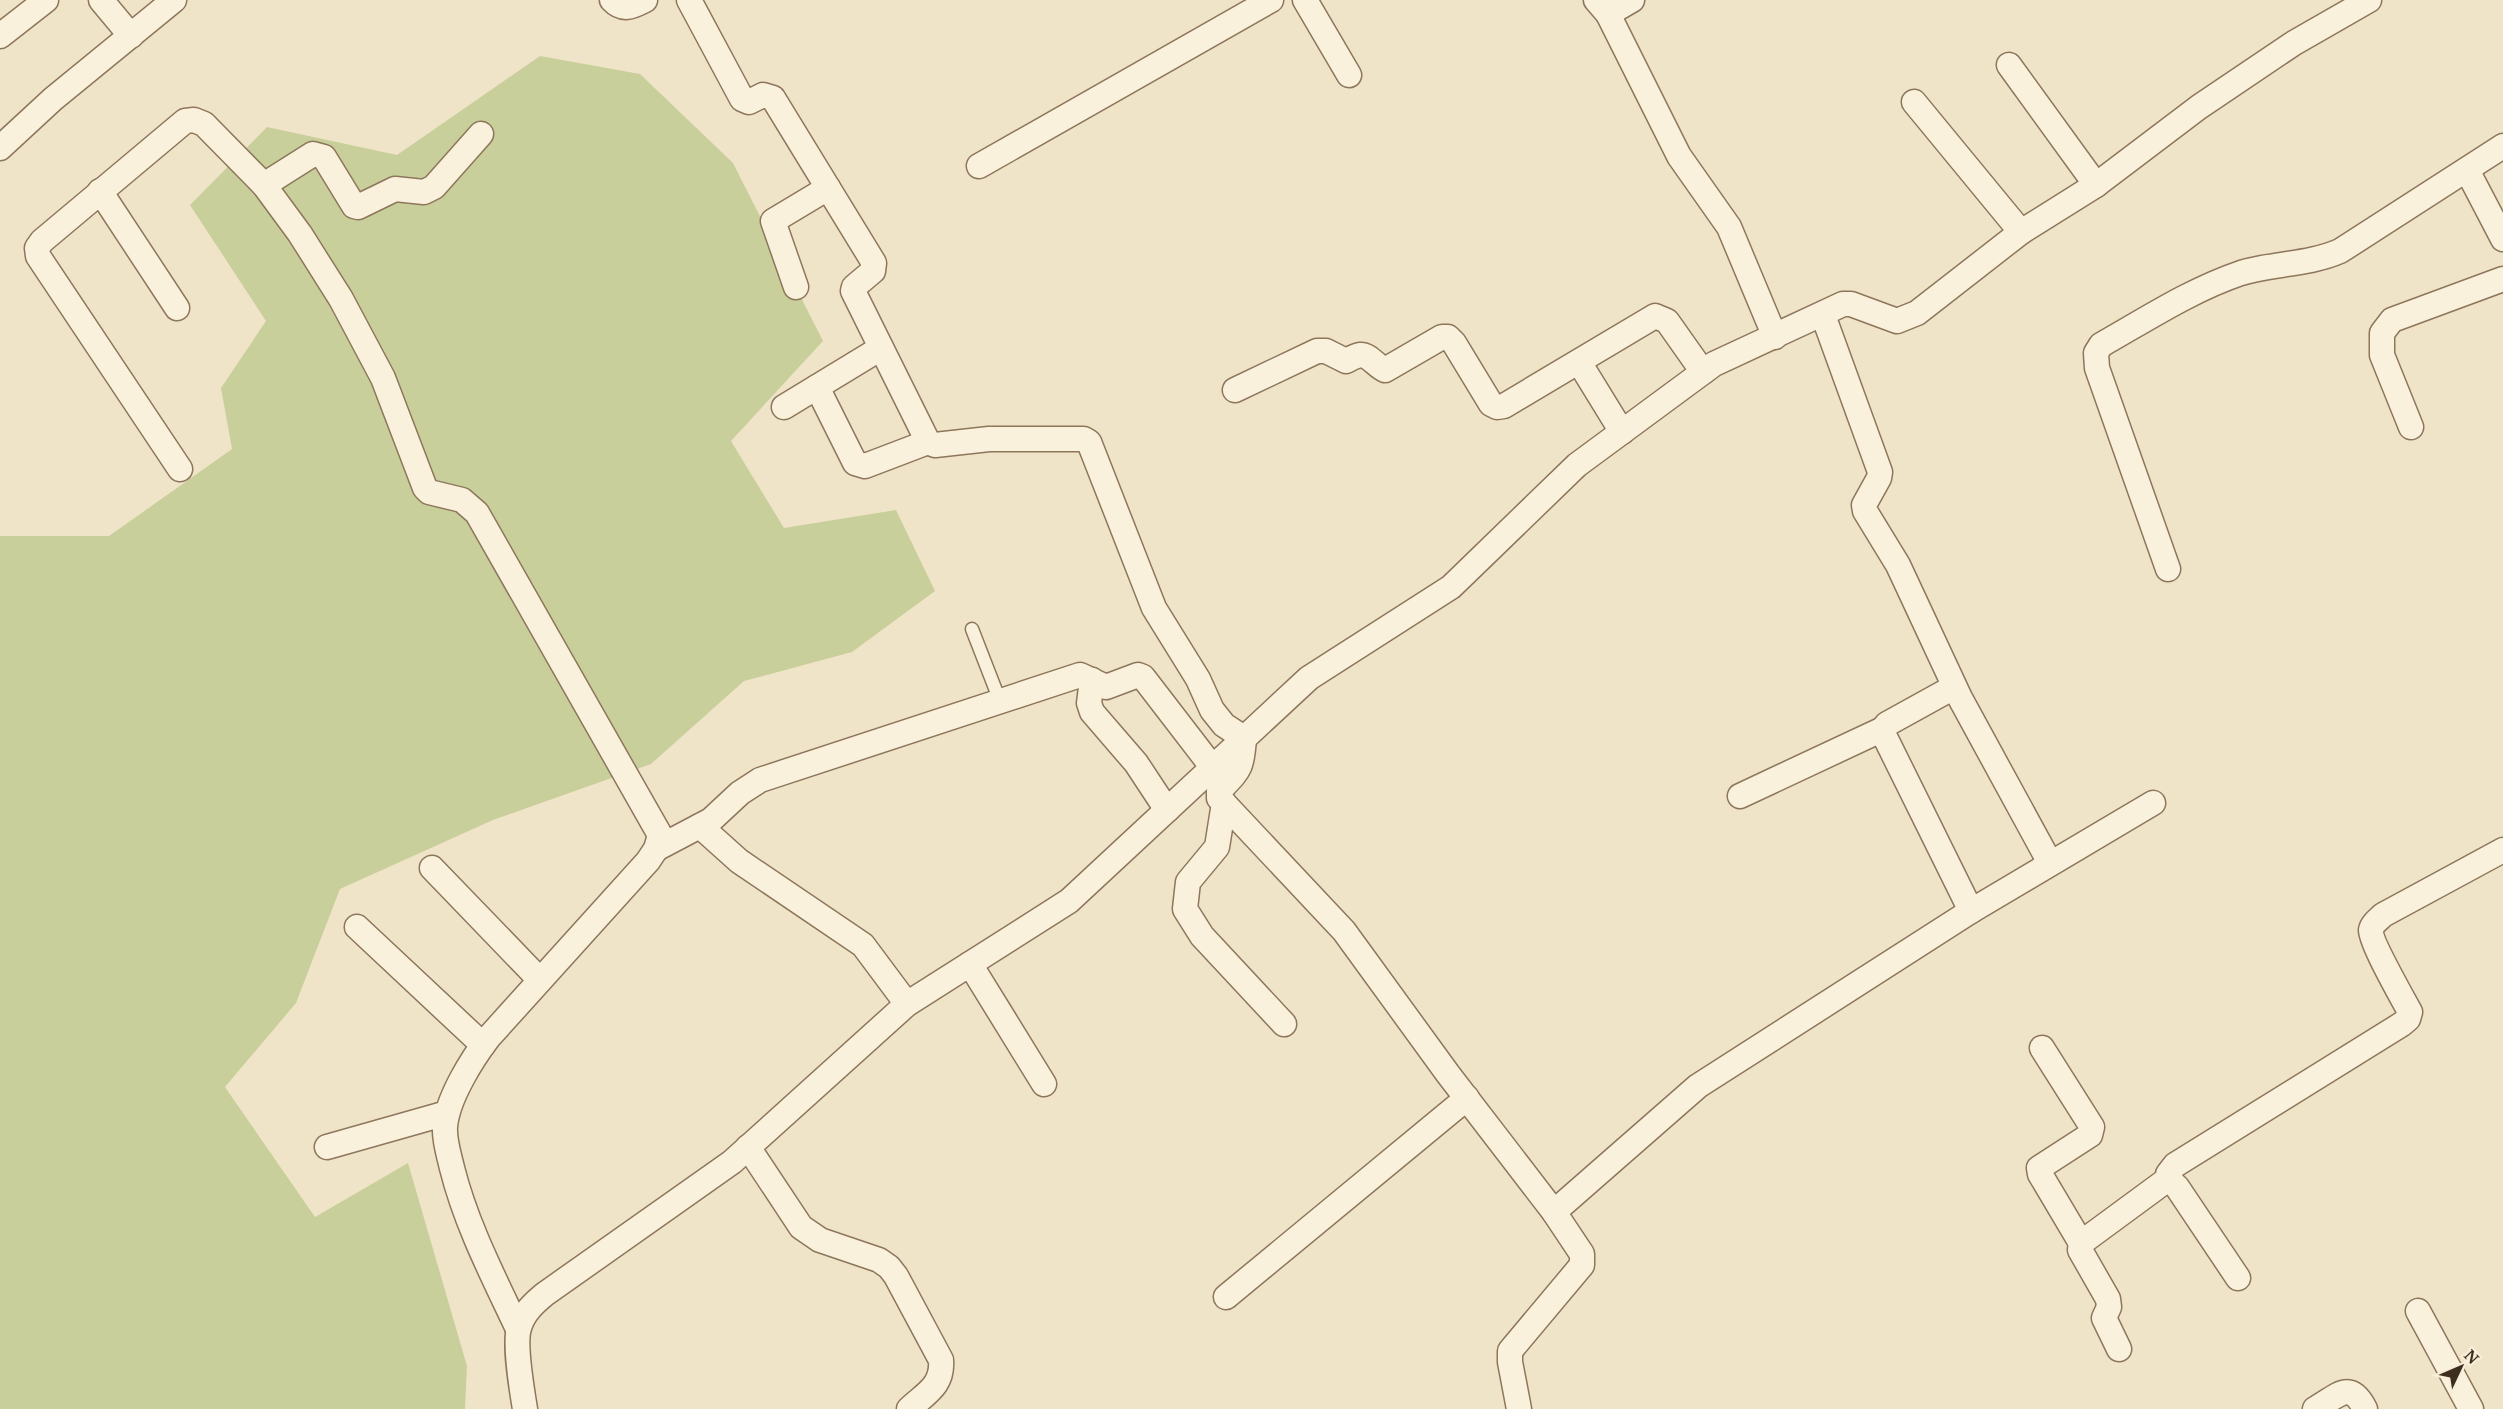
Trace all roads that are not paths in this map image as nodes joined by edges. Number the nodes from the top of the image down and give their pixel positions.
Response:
1 (46, 0) edge
2 (101, 0) edge
3 (174, 0) edge
4 (612, 0) edge
5 (645, 0) edge
6 (689, 0) edge
7 (1271, 0) edge
8 (1305, 0) edge
9 (1632, 0) edge
10 (2369, 0) edge
11 (1602, 7) edge
12 (0, 36) edge
13 (130, 36) junction
14 (2009, 65) dead end
15 (1349, 75) dead end
16 (1914, 102) dead end
17 (481, 134) dead end
18 (2503, 146) edge
19 (0, 148) edge
20 (979, 166) dead end
21 (2467, 170) junction
22 (264, 185) junction
23 (2096, 185) junction
24 (828, 188) junction
25 (100, 191) junction
26 (2021, 232) junction
27 (2503, 239) edge
28 (2503, 279) edge
29 (796, 287) dead end
30 (177, 308) dead end
31 (1823, 315) junction
32 (1775, 337) junction
33 (881, 348) junction
34 (1579, 362) junction
35 (1703, 372) junction
36 (817, 387) junction
37 (1235, 390) dead end
38 (784, 407) dead end
39 (2411, 427) dead end
40 (1622, 432) junction
41 (928, 442) junction
42 (180, 469) dead end
43 (2168, 568) dead end
44 (972, 629) dead end
45 (1092, 680) junction
46 (1954, 687) junction
47 (1000, 701) junction
48 (1883, 729) junction
49 (1244, 738) junction
50 (1213, 768) junction
51 (1740, 796) dead end
52 (2153, 802) dead end
53 (1224, 803) junction
54 (1167, 810) junction
55 (700, 826) junction
56 (656, 849) junction
57 (2503, 850) edge
58 (2050, 863) junction
59 (432, 868) dead end
60 (1971, 910) junction
61 (357, 927) dead end
62 (970, 963) junction
63 (540, 980) junction
64 (907, 1004) junction
65 (1284, 1024) dead end
66 (483, 1045) junction
67 (2042, 1048) dead end
68 (1044, 1084) dead end
69 (1467, 1098) junction
70 (447, 1113) junction
71 (327, 1147) dead end
72 (748, 1147) junction
73 (2168, 1179) junction
74 (1554, 1212) junction
75 (2081, 1242) junction
76 (2238, 1278) dead end
77 (1226, 1297) dead end
78 (2418, 1311) dead end
79 (518, 1329) junction
80 (2119, 1349) dead end
81 (525, 1409) edge
82 (909, 1409) edge
83 (1519, 1409) edge
84 (2315, 1409) edge
85 (2365, 1409) edge
86 (2471, 1409) edge

1 - 12 street
2 - 13 street
3 - 13 street
4 - 5 street
6 - 24 street
7 - 20 street
8 - 15 street
9 - 11 street
10 - 23 street
11 - 32 street
13 - 19 street
14 - 23 street
16 - 26 street
17 - 22 street
18 - 21 street
21 - 27 street
21 - 43 street
22 - 25 street
22 - 56 street
23 - 26 street
24 - 29 street
24 - 33 street
25 - 30 street
25 - 42 street
26 - 31 street
28 - 39 street
31 - 32 street
31 - 46 street
32 - 35 street
33 - 36 street
33 - 41 street
34 - 35 street
34 - 37 street
34 - 40 street
35 - 40 street
36 - 38 street
36 - 41 street
40 - 49 street
41 - 49 street
44 - 47 lane
45 - 47 street
45 - 50 street
45 - 54 street
46 - 48 street
46 - 58 street
47 - 55 street
48 - 51 street
48 - 60 street
49 - 50 street
49 - 53 street
50 - 54 street
52 - 58 street
53 - 65 street
53 - 69 street
54 - 62 street
55 - 56 street
55 - 64 street
56 - 63 street
57 - 73 street
58 - 60 street
59 - 63 street
60 - 74 street
61 - 66 street
62 - 64 street
62 - 68 street
63 - 66 street
64 - 72 street
66 - 70 street
67 - 75 street
69 - 74 street
69 - 77 street
70 - 71 street
70 - 79 street
72 - 79 street
72 - 82 street
73 - 75 street
73 - 76 street
74 - 83 street
75 - 80 street
78 - 86 street
79 - 81 street
84 - 85 street

